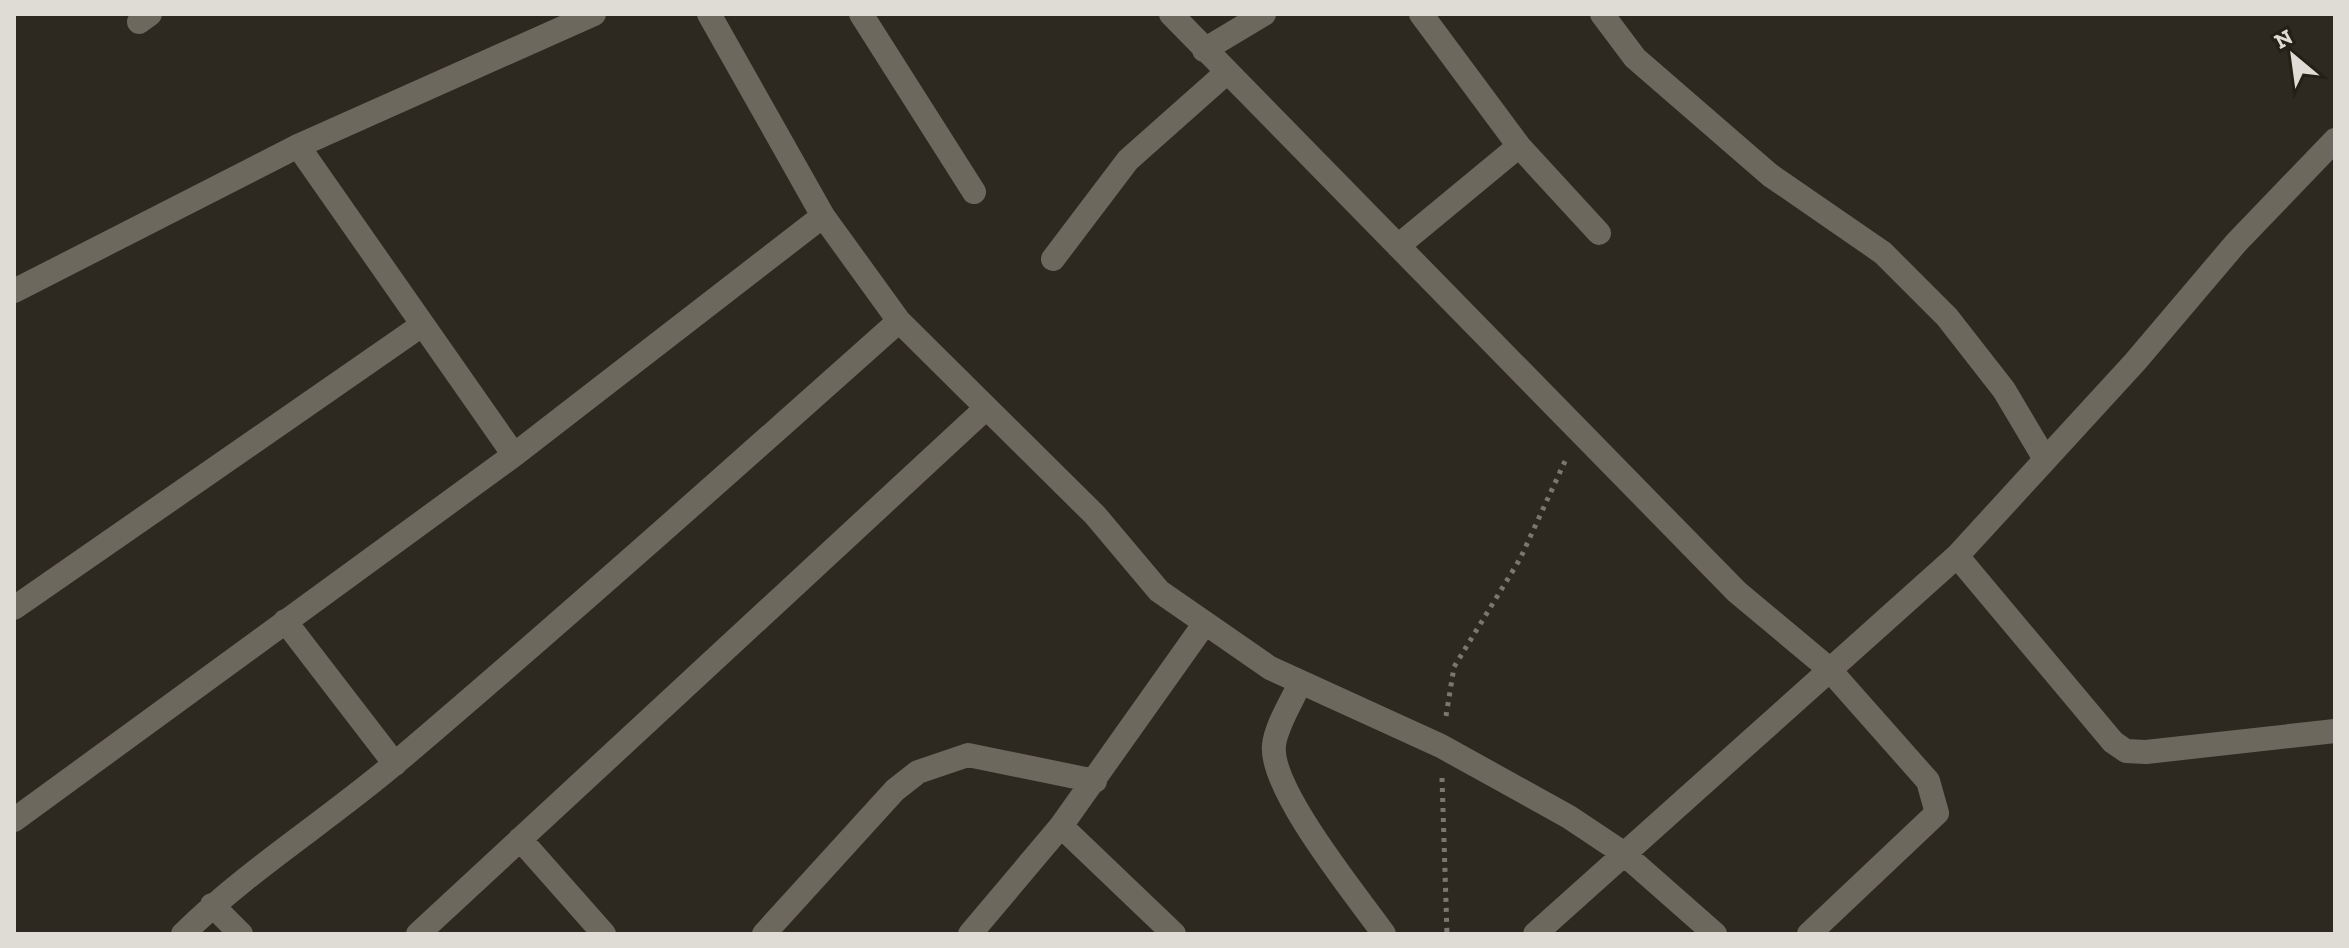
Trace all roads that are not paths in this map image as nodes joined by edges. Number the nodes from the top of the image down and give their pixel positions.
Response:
1 (594, 14) edge
2 (709, 14) edge
3 (861, 14) edge
4 (1171, 14) edge
5 (1264, 14) edge
6 (1421, 14) edge
7 (1602, 14) edge
8 (1204, 50) junction
9 (1226, 73) junction
10 (2335, 140) edge
11 (298, 146) junction
12 (1519, 146) junction
13 (974, 192) dead end
14 (823, 216) junction
15 (1599, 233) dead end
16 (1398, 246) junction
17 (1053, 259) dead end
18 (14, 291) edge
19 (899, 321) junction
20 (422, 325) junction
21 (984, 410) junction
22 (514, 455) junction
23 (2045, 459) junction
24 (1957, 556) junction
25 (14, 608) edge
26 (285, 621) junction
27 (1205, 623) junction
28 (1828, 668) junction
29 (1300, 683) junction
30 (2335, 731) edge
31 (395, 764) junction
32 (1095, 781) junction
33 (14, 820) edge
34 (1061, 826) junction
35 (520, 839) junction
36 (1623, 853) junction
37 (212, 905) junction
38 (1166, 931) edge
39 (183, 934) edge
40 (241, 934) edge
41 (418, 934) edge
42 (604, 934) edge
43 (764, 934) edge
44 (970, 934) edge
45 (1384, 934) edge
46 (1535, 934) edge
47 (1715, 934) edge
48 (1809, 934) edge

1 - 11 street
2 - 14 street
3 - 13 street
4 - 8 street
5 - 8 street
6 - 12 street
7 - 23 street
8 - 9 street
9 - 16 street
9 - 17 street
10 - 23 street
11 - 18 street
11 - 20 street
12 - 15 street
12 - 16 street
14 - 19 street
14 - 22 street
16 - 28 street
19 - 21 street
19 - 31 street
20 - 22 street
20 - 25 street
21 - 27 street
21 - 35 street
22 - 26 street
23 - 24 street
24 - 28 street
24 - 30 street
26 - 31 street
26 - 33 street
27 - 29 street
27 - 32 street
28 - 36 street
28 - 48 street
29 - 36 street
29 - 45 street
31 - 37 street
32 - 34 street
32 - 43 street
34 - 38 street
34 - 44 street
35 - 41 street
35 - 42 street
36 - 46 street
36 - 47 street
37 - 39 street
37 - 40 street

